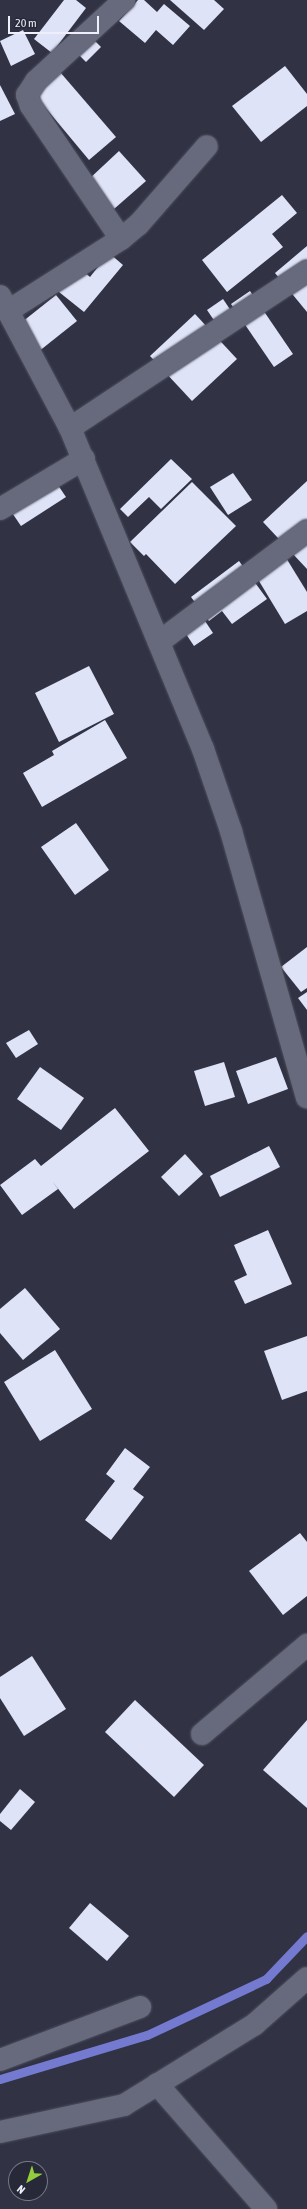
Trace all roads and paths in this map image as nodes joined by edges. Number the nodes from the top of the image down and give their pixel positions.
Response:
1 (124, 0) edge
2 (207, 146) dead end
3 (121, 239) junction
4 (307, 271) edge
5 (4, 304) edge
6 (70, 428) junction
7 (84, 459) junction
8 (0, 509) edge
9 (307, 532) edge
10 (159, 642) junction
11 (307, 1097) edge
12 (307, 1646) edge
13 (202, 1734) dead end
14 (307, 1978) edge
15 (140, 2007) dead end
16 (0, 2060) edge
17 (157, 2084) junction
18 (0, 2132) edge
19 (266, 2209) edge

1 - 3 street
2 - 3 street
3 - 5 street
4 - 6 street
5 - 6 street
6 - 7 street
7 - 8 street
7 - 10 street
9 - 10 street
10 - 11 street
12 - 13 street
14 - 17 street
15 - 16 street
17 - 18 street
17 - 19 street

